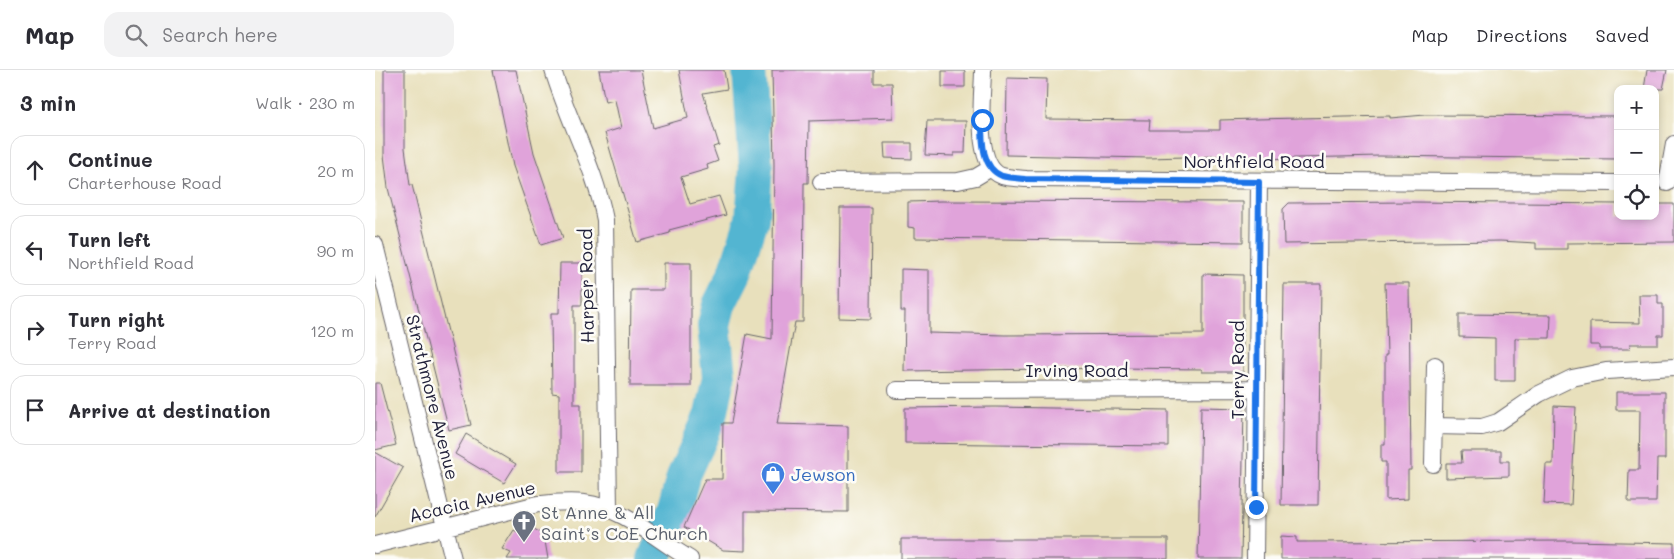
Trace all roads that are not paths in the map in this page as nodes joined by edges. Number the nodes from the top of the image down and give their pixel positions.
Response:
1 (553, 70) edge
2 (983, 70) edge
3 (1674, 144) edge
4 (991, 168) junction
5 (821, 182) dead end
6 (1259, 182) junction
7 (1614, 182) edge
8 (1665, 183) edge
9 (375, 245) edge
10 (1435, 365) dead end
11 (1674, 367) edge
12 (1257, 389) junction
13 (897, 390) dead end
14 (1435, 426) junction
15 (1433, 464) dead end
16 (609, 510) junction
17 (445, 527) junction
18 (375, 545) edge
19 (684, 555) edge
20 (453, 559) edge
21 (1255, 559) edge

1 - 16 street, Harper Road
2 - 4 street
3 - 8 street
4 - 5 street
4 - 6 street, Northfield Road
6 - 7 street, Northfield Road
6 - 12 street, Terry Road
9 - 17 street, Strathmore Avenue
10 - 14 street
11 - 14 street
12 - 13 street, Irving Road
12 - 21 street, Terry Road
14 - 15 street
16 - 17 street, Acacia Avenue
16 - 19 street, Acacia Avenue
17 - 18 street, Acacia Avenue
17 - 20 street, Strathmore Avenue

